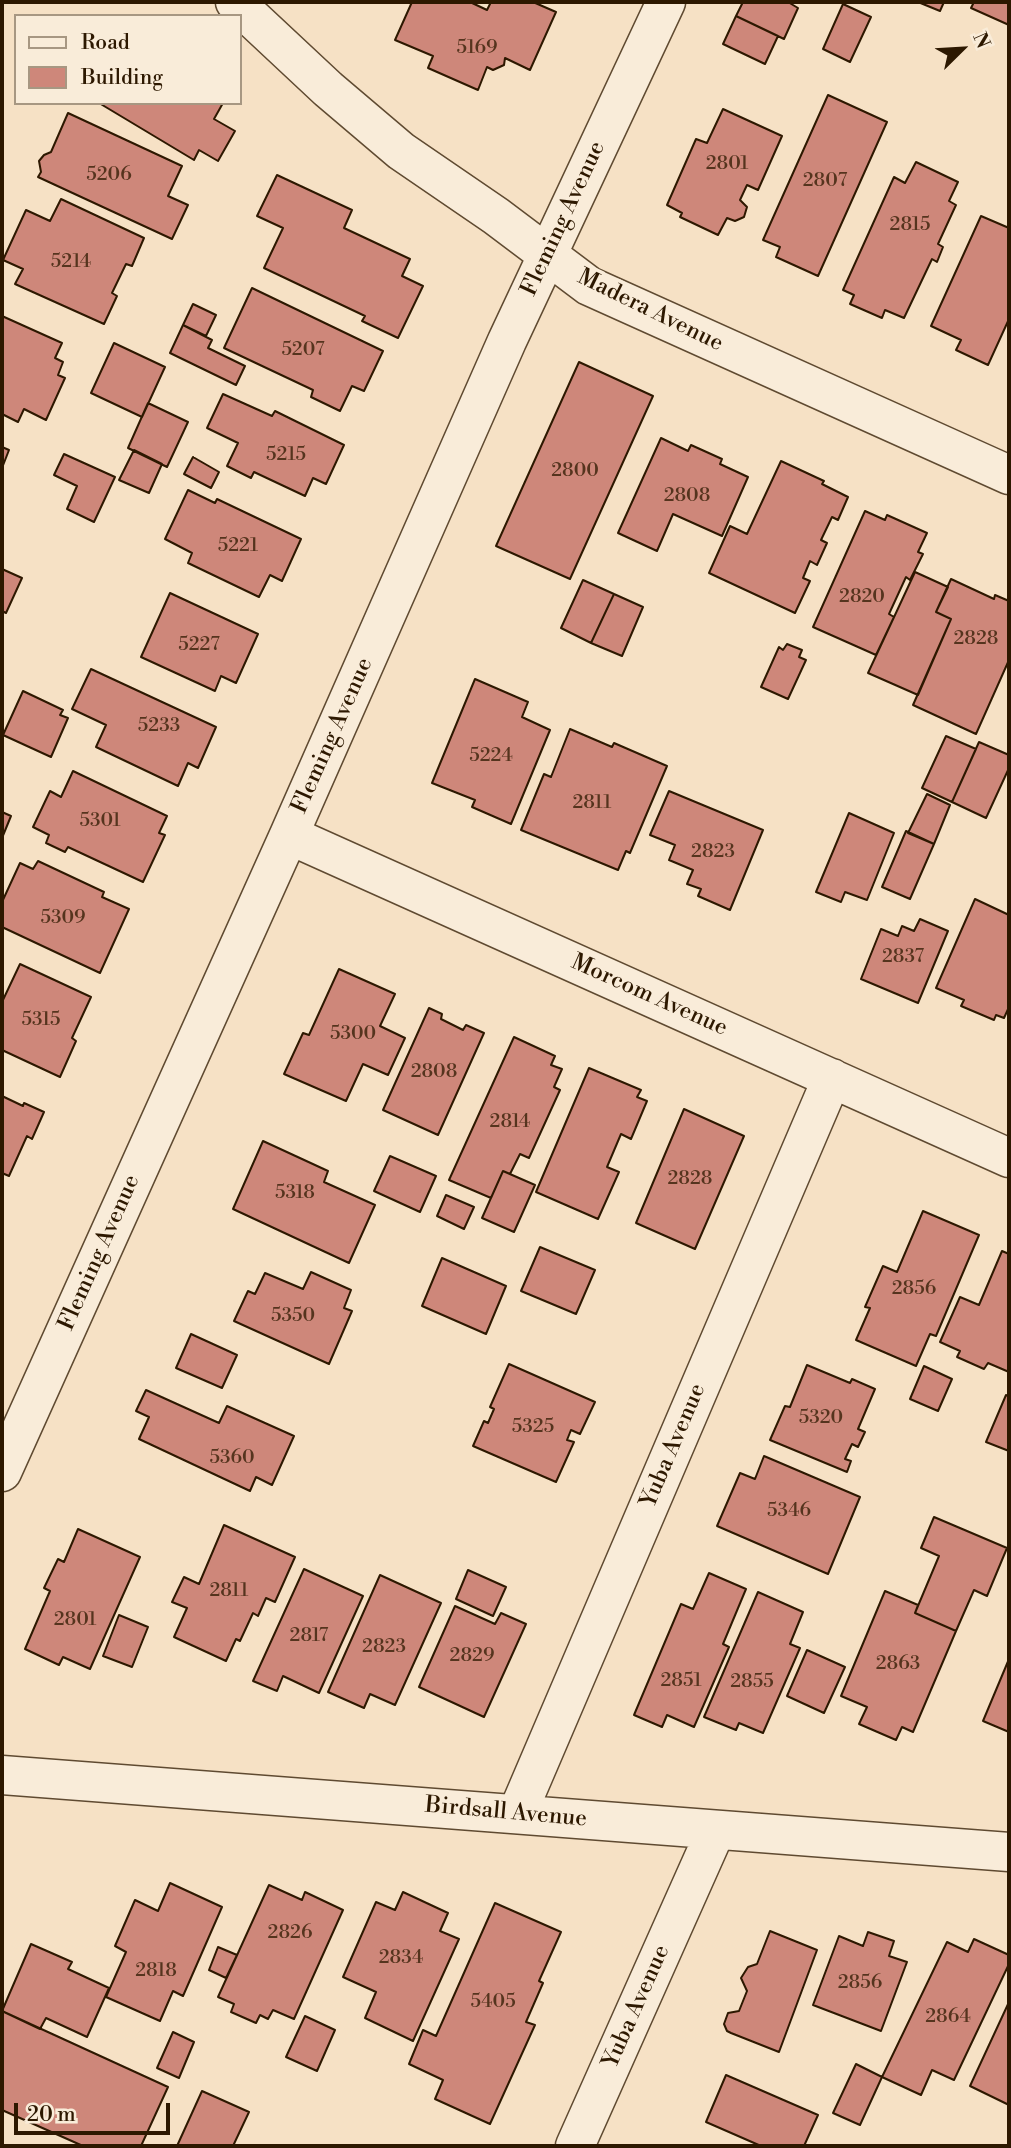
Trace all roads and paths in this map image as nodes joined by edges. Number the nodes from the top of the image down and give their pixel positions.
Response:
1 (235, 2) edge
2 (666, 2) edge
3 (547, 255) junction
4 (1009, 475) edge
5 (289, 835) junction
6 (832, 1078) junction
7 (1009, 1158) edge
8 (2, 1472) edge
9 (2, 1775) edge
10 (517, 1814) junction
11 (716, 1830) junction
12 (1009, 1852) edge
13 (575, 2146) edge

1 - 3 street, Madera Avenue
2 - 3 street, Fleming Avenue
3 - 4 street, Madera Avenue
3 - 5 street, Fleming Avenue
5 - 6 street, Morcom Avenue
5 - 8 street, Fleming Avenue
6 - 7 street, Morcom Avenue
6 - 10 street, Yuba Avenue
9 - 10 street, Birdsall Avenue
10 - 11 street, Birdsall Avenue
11 - 12 street, Birdsall Avenue
11 - 13 street, Yuba Avenue

